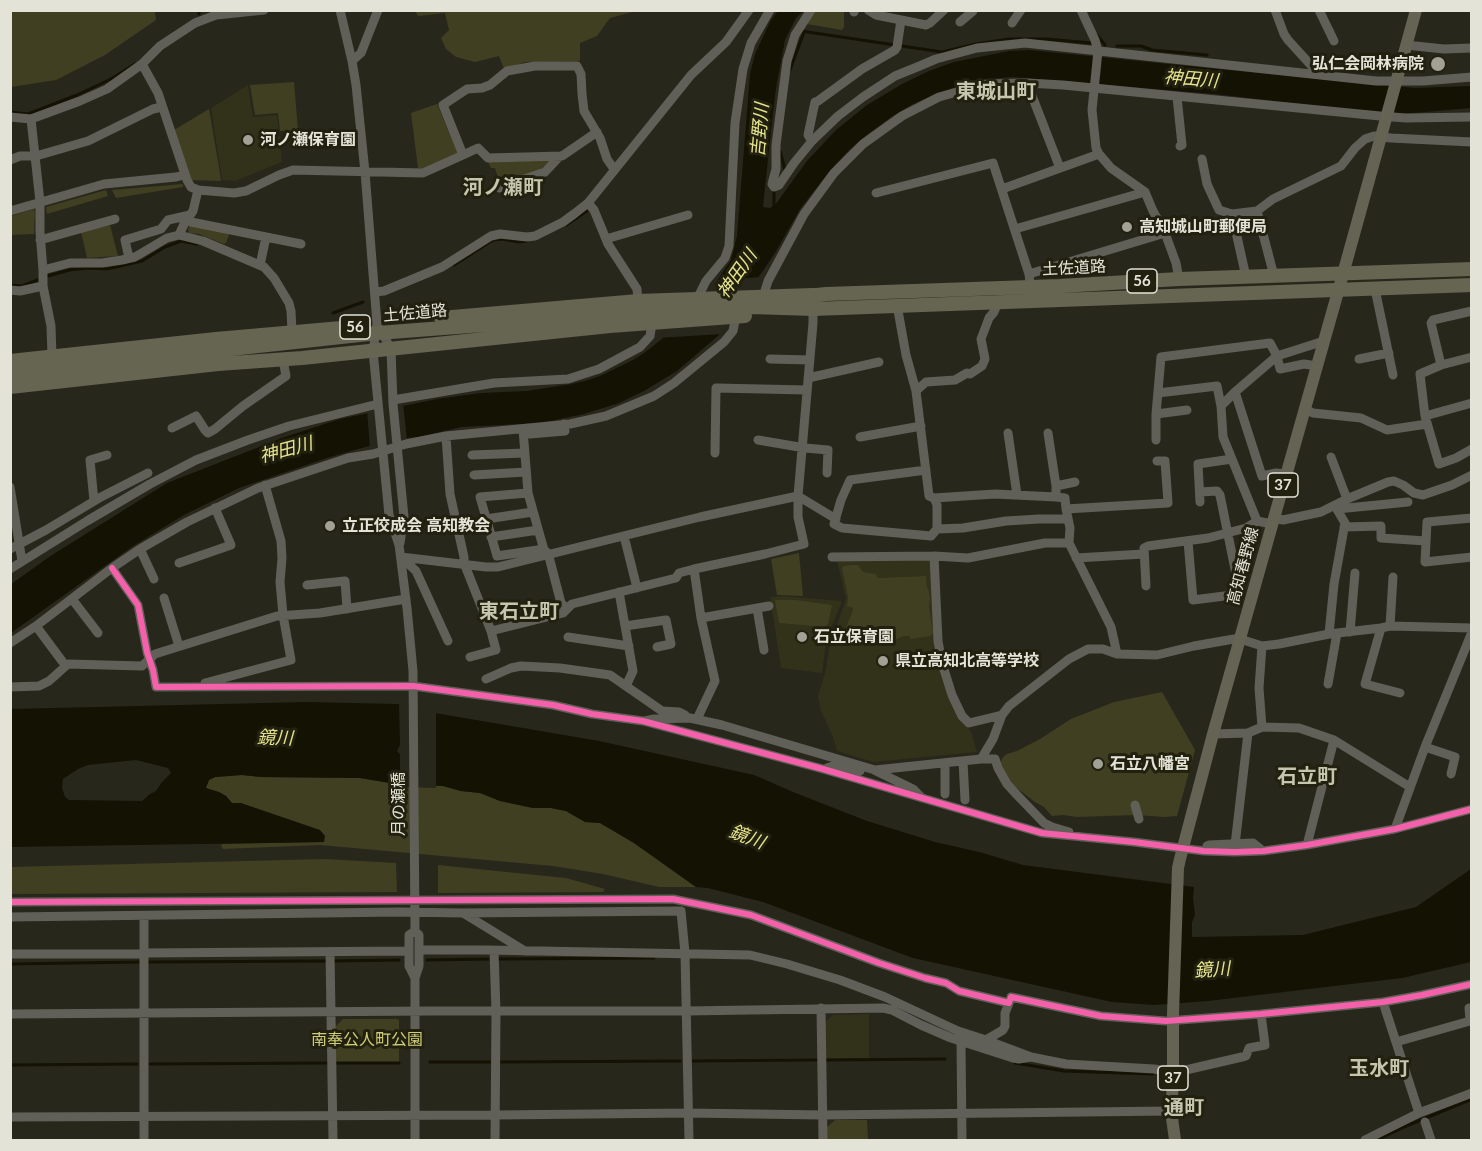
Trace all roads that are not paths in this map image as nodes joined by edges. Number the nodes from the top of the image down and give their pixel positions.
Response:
1 (264, 10) edge
2 (340, 10) edge
3 (378, 10) edge
4 (749, 10) edge
5 (770, 10) edge
6 (811, 10) edge
7 (868, 10) edge
8 (944, 10) edge
9 (1021, 10) edge
10 (1081, 10) edge
11 (1275, 10) edge
12 (1319, 10) edge
13 (1416, 10) edge
14 (901, 20) junction
15 (1012, 23) dead end
16 (1334, 41) dead end
17 (1406, 45) junction
18 (1472, 48) edge
19 (1098, 53) junction
20 (352, 61) junction
21 (142, 64) junction
22 (1319, 74) junction
23 (1472, 77) edge
24 (1396, 81) junction
25 (1027, 83) junction
26 (1094, 87) junction
27 (1177, 97) junction
28 (162, 107) junction
29 (1387, 116) junction
30 (10, 117) edge
31 (1472, 117) edge
32 (31, 119) junction
33 (597, 132) junction
34 (1381, 137) junction
35 (812, 141) junction
36 (1472, 142) edge
37 (1180, 146) dead end
38 (1099, 154) junction
39 (463, 155) junction
40 (36, 156) junction
41 (560, 156) junction
42 (1202, 159) dead end
43 (10, 160) edge
44 (1060, 168) junction
45 (614, 169) junction
46 (365, 172) junction
47 (184, 175) junction
48 (499, 188) dead end
49 (1002, 189) junction
50 (198, 190) junction
51 (1145, 192) junction
52 (876, 193) dead end
53 (40, 202) junction
54 (590, 206) junction
55 (10, 211) edge
56 (1257, 211) junction
57 (688, 214) dead end
58 (1232, 214) junction
59 (188, 218) junction
60 (115, 219) dead end
61 (1015, 229) junction
62 (231, 230) junction
63 (1165, 233) junction
64 (179, 235) junction
65 (266, 237) junction
66 (606, 239) junction
67 (40, 240) junction
68 (301, 244) dead end
69 (227, 251) junction
70 (129, 258) junction
71 (260, 265) junction
72 (1472, 269) edge
73 (1343, 274) junction
74 (1274, 276) junction
75 (1246, 277) junction
76 (43, 278) junction
77 (1179, 279) junction
78 (1472, 285) edge
79 (1030, 287) junction
80 (1376, 289) junction
81 (10, 290) edge
82 (1338, 291) junction
83 (375, 292) junction
84 (698, 299) junction
85 (638, 302) junction
86 (813, 302) junction
87 (998, 302) junction
88 (897, 305) junction
89 (747, 310) junction
90 (1472, 311) edge
91 (652, 323) junction
92 (377, 324) junction
93 (292, 332) junction
94 (216, 339) junction
95 (1324, 341) junction
96 (390, 349) junction
97 (373, 351) junction
98 (1389, 353) junction
99 (52, 356) junction
100 (1277, 356) junction
101 (1472, 357) edge
102 (770, 359) dead end
103 (1359, 359) dead end
104 (283, 360) junction
105 (810, 360) junction
106 (10, 361) edge
107 (879, 362) dead end
108 (218, 364) junction
109 (1441, 365) junction
110 (1317, 366) junction
111 (10, 374) edge
112 (1393, 375) dead end
113 (808, 378) junction
114 (10, 387) edge
115 (807, 390) junction
116 (916, 391) junction
117 (1235, 392) junction
118 (1158, 393) junction
119 (393, 402) junction
120 (1472, 403) edge
121 (378, 405) junction
122 (1221, 406) junction
123 (1187, 410) dead end
124 (1305, 410) junction
125 (1156, 414) junction
126 (1426, 420) junction
127 (921, 426) junction
128 (172, 428) dead end
129 (523, 433) junction
130 (1008, 433) dead end
131 (1048, 433) dead end
132 (446, 436) junction
133 (860, 437) dead end
134 (758, 440) dead end
135 (1156, 440) dead end
136 (397, 445) junction
137 (802, 447) junction
138 (383, 448) junction
139 (1472, 449) edge
140 (525, 453) junction
141 (715, 453) dead end
142 (107, 455) dead end
143 (472, 455) dead end
144 (1331, 457) dead end
145 (1232, 459) junction
146 (1157, 461) dead end
147 (926, 470) junction
148 (526, 471) junction
149 (148, 473) dead end
150 (827, 473) dead end
151 (1287, 474) junction
152 (474, 475) dead end
153 (1472, 475) edge
154 (1075, 482) dead end
155 (265, 485) junction
156 (10, 487) edge
157 (1056, 491) junction
158 (1200, 492) junction
159 (528, 493) junction
160 (1017, 495) junction
161 (798, 496) junction
162 (934, 498) junction
163 (1347, 499) junction
164 (12, 501) edge
165 (94, 501) junction
166 (1200, 502) dead end
167 (1408, 502) dead end
168 (1336, 507) junction
169 (215, 508) junction
170 (533, 512) junction
171 (1067, 514) junction
172 (1472, 518) edge
173 (486, 519) junction
174 (836, 519) junction
175 (1257, 521) junction
176 (1273, 521) junction
177 (1344, 528) junction
178 (937, 529) junction
179 (538, 530) junction
180 (1228, 533) junction
181 (624, 536) junction
182 (491, 537) junction
183 (1188, 541) junction
184 (1426, 541) junction
185 (1069, 543) junction
186 (399, 545) junction
187 (15, 547) edge
188 (140, 549) junction
189 (546, 551) junction
190 (1144, 554) junction
191 (934, 556) junction
192 (401, 557) junction
193 (832, 557) dead end
194 (1472, 557) edge
195 (1076, 558) junction
196 (22, 561) junction
197 (179, 562) dead end
198 (464, 563) junction
199 (112, 568) junction
200 (10, 569) edge
201 (694, 569) junction
202 (1355, 573) dead end
203 (1393, 577) dead end
204 (154, 579) dead end
205 (308, 585) dead end
206 (1146, 586) dead end
207 (637, 588) junction
208 (619, 592) junction
209 (1246, 596) junction
210 (164, 598) dead end
211 (72, 599) junction
212 (406, 599) junction
213 (755, 606) junction
214 (769, 606) dead end
215 (347, 609) junction
216 (567, 609) junction
217 (283, 615) junction
218 (701, 618) junction
219 (36, 626) junction
220 (625, 626) junction
221 (1386, 627) junction
222 (1472, 630) edge
223 (491, 631) junction
224 (1350, 632) junction
225 (98, 633) dead end
226 (1333, 634) junction
227 (568, 637) dead end
228 (1240, 639) junction
229 (448, 641) dead end
230 (10, 643) edge
231 (178, 646) junction
232 (629, 646) junction
233 (1262, 646) junction
234 (657, 647) dead end
235 (764, 650) dead end
236 (1117, 654) junction
237 (470, 657) dead end
238 (150, 660) junction
239 (62, 661) dead end
240 (486, 679) dead end
241 (1328, 684) dead end
242 (194, 686) junction
243 (626, 686) junction
244 (10, 687) edge
245 (414, 688) junction
246 (1400, 693) dead end
247 (1002, 715) junction
248 (693, 718) junction
249 (643, 721) junction
250 (1262, 727) junction
251 (1248, 733) junction
252 (1213, 734) junction
253 (1334, 740) junction
254 (1425, 747) junction
255 (981, 759) junction
256 (963, 761) junction
257 (945, 763) junction
258 (823, 769) junction
259 (875, 770) junction
260 (1451, 774) dead end
261 (1410, 787) junction
262 (945, 794) dead end
263 (923, 799) junction
264 (964, 800) dead end
265 (1135, 805) dead end
266 (1472, 809) edge
267 (1139, 819) dead end
268 (1395, 829) junction
269 (1076, 837) junction
270 (1235, 844) junction
271 (1307, 845) junction
272 (1182, 851) junction
273 (1204, 851) junction
274 (1263, 851) junction
275 (10, 902) edge
276 (463, 913) junction
277 (144, 916) junction
278 (10, 917) edge
279 (414, 951) junction
280 (494, 951) junction
281 (525, 951) junction
282 (330, 952) junction
283 (145, 953) junction
284 (685, 953) junction
285 (10, 954) edge
286 (1472, 984) edge
287 (1383, 1002) junction
288 (1009, 1003) junction
289 (820, 1008) junction
290 (1472, 1008) edge
291 (415, 1011) junction
292 (686, 1011) junction
293 (331, 1012) junction
294 (496, 1012) junction
295 (10, 1014) edge
296 (143, 1014) junction
297 (1261, 1014) junction
298 (1173, 1018) junction
299 (986, 1040) junction
300 (961, 1041) junction
301 (1396, 1042) junction
302 (1031, 1058) junction
303 (1173, 1072) junction
304 (1472, 1093) edge
305 (1171, 1112) junction
306 (688, 1113) junction
307 (1419, 1113) junction
308 (962, 1114) junction
309 (332, 1115) junction
310 (495, 1115) junction
311 (823, 1115) junction
312 (415, 1116) junction
313 (144, 1117) junction
314 (10, 1118) edge
315 (1425, 1122) dead end
316 (144, 1140) edge
317 (333, 1140) edge
318 (415, 1140) edge
319 (495, 1140) edge
320 (689, 1140) edge
321 (823, 1140) edge
322 (962, 1140) edge
323 (1175, 1140) edge
324 (1365, 1140) edge
325 (1431, 1140) edge

1 - 21 street
2 - 20 street
3 - 20 street
4 - 45 street
5 - 84 street
6 - 35 street
7 - 14 street
8 - 14 street
9 - 15 street
10 - 19 street
11 - 22 street
12 - 16 street
13 - 17 main road, 高知春野線 / 37
14 - 35 street
17 - 18 street
17 - 24 main road, 高知春野線 / 37
19 - 22 street
19 - 26 street
19 - 35 street
20 - 46 street
21 - 28 street
21 - 32 street
22 - 24 street
23 - 24 street
24 - 29 main road, 高知春野線 / 37
25 - 26 street
25 - 44 street
25 - 89 street
26 - 27 street
26 - 38 street
27 - 29 street
27 - 37 street
28 - 40 street
28 - 47 street
29 - 31 street
29 - 34 main road, 高知春野線 / 37
30 - 32 street
32 - 40 street
33 - 39 street
33 - 41 street
33 - 45 street
34 - 36 street
34 - 56 street
34 - 73 main road, 高知春野線 / 37
38 - 44 street
38 - 51 street
39 - 41 street
39 - 46 street
40 - 43 street
40 - 53 street
41 - 48 street
42 - 58 street
44 - 49 street
45 - 54 street
46 - 50 street
46 - 83 street
47 - 50 street
47 - 53 street
49 - 52 street
49 - 61 street
50 - 59 street
51 - 61 street
51 - 63 street
53 - 55 street
53 - 67 street
54 - 66 street
54 - 83 street
56 - 58 street
56 - 74 street
57 - 66 street
58 - 75 street
59 - 62 street
59 - 64 street
59 - 70 street
60 - 67 street
61 - 79 street
62 - 65 street
62 - 69 street
63 - 77 street
63 - 79 street
64 - 69 street
64 - 70 street
65 - 68 street
65 - 71 street
66 - 85 street
67 - 76 street
69 - 71 street
70 - 76 street
71 - 93 street
72 - 73 highway, 土佐道路 / 56
73 - 74 highway, 土佐道路 / 56
73 - 82 main road, 高知春野線 / 37
74 - 75 highway, 土佐道路 / 56
75 - 77 highway, 土佐道路 / 56
76 - 81 street
76 - 99 street
77 - 79 highway, 土佐道路 / 56
78 - 80 highway, 土佐道路 / 56
79 - 82 highway, 土佐道路 / 56
79 - 86 highway, 土佐道路 / 56
79 - 87 highway, 土佐道路 / 56
80 - 82 highway, 土佐道路 / 56
80 - 98 street
82 - 95 main road, 高知春野線 / 37
83 - 92 street
84 - 85 highway, 56
84 - 89 highway, 56
85 - 92 highway, 56
86 - 88 highway, 土佐道路 / 56
86 - 89 highway, 土佐道路 / 56
86 - 105 street
87 - 88 highway, 土佐道路 / 56
87 - 116 street
88 - 116 street
89 - 91 highway, 56
89 - 111 highway, 土佐道路 / 56
89 - 129 street
90 - 109 street
91 - 96 highway, 56
91 - 119 street
92 - 93 highway, 56
92 - 96 street
92 - 97 street
93 - 94 highway, 56
94 - 99 highway, 56
94 - 108 street
95 - 100 street
95 - 110 main road, 高知春野線 / 37
96 - 97 highway, 56
96 - 119 street
97 - 104 highway, 56
97 - 121 street
98 - 103 street
98 - 112 street
99 - 106 highway, 56
100 - 110 street
100 - 117 street
100 - 118 street
101 - 109 street
102 - 105 street
104 - 108 highway, 56
104 - 128 street
105 - 113 street
107 - 113 street
108 - 114 highway, 56
109 - 126 street
110 - 124 main road, 高知春野線 / 37
113 - 115 street
115 - 137 street
115 - 141 street
116 - 127 street
117 - 122 street
117 - 151 street
118 - 122 street
118 - 125 street
119 - 136 street
120 - 126 street
121 - 138 street
121 - 196 street
122 - 145 street
123 - 125 street
124 - 126 street
124 - 151 main road, 高知春野線 / 37
125 - 135 street
126 - 139 street
127 - 133 street
127 - 147 street
129 - 132 street
129 - 140 street
130 - 160 street
131 - 157 street
132 - 136 street
132 - 198 street
134 - 137 street
136 - 138 street
136 - 186 street
137 - 150 street
137 - 161 street
138 - 155 street
138 - 186 street
140 - 143 street
140 - 148 street
142 - 165 street
144 - 163 street
145 - 158 street
145 - 175 street
146 - 171 street
147 - 162 street
147 - 174 street
148 - 152 street
148 - 159 street
149 - 165 street
151 - 176 main road, 高知春野線 / 37
153 - 163 street
154 - 157 street
155 - 169 street
155 - 217 street
156 - 164 street
157 - 160 street
157 - 171 street
158 - 166 street
158 - 180 street
159 - 170 street
159 - 173 street
160 - 162 street
161 - 174 street
161 - 181 street
161 - 201 street
162 - 178 street
163 - 168 street
164 - 187 street
165 - 187 street
167 - 168 street
168 - 176 street
168 - 177 street
169 - 188 street
169 - 197 street
170 - 173 street
170 - 179 street
171 - 178 street
171 - 185 street
172 - 184 street
173 - 182 street
174 - 178 street
175 - 176 street
175 - 180 street
176 - 209 main road, 高知春野線 / 37
177 - 184 street
177 - 226 street
179 - 182 street
179 - 189 street
180 - 183 street
180 - 209 street
181 - 189 street
181 - 207 street
182 - 189 street
183 - 190 street
183 - 209 street
184 - 194 street
185 - 191 street
185 - 195 street
186 - 192 street, 月の瀬橋
187 - 196 street
188 - 199 street
188 - 204 street
189 - 198 street
189 - 216 street
190 - 195 street
190 - 206 street
191 - 193 street
191 - 247 street
192 - 198 street
192 - 212 street, 月の瀬橋
192 - 229 street
195 - 236 street
196 - 200 street
198 - 223 street
199 - 211 street
199 - 238 street
201 - 207 street
201 - 218 street
202 - 224 street
203 - 221 street
205 - 215 street
207 - 208 street
208 - 216 street
208 - 220 street
209 - 228 main road, 高知春野線 / 37
210 - 231 street
211 - 219 street
211 - 225 street
212 - 215 street
212 - 245 street, 月の瀬橋
213 - 214 street
213 - 218 street
213 - 235 street
215 - 217 street
216 - 223 street
217 - 231 street
217 - 242 street
218 - 248 street
219 - 230 street
219 - 239 street
220 - 232 street
220 - 234 street
221 - 222 street
221 - 224 street
221 - 246 street
222 - 254 street
223 - 237 street
224 - 226 street
226 - 233 street
226 - 241 street
227 - 232 street
228 - 233 street
228 - 236 street
228 - 252 main road, 高知春野線 / 37
231 - 238 street
232 - 243 street
233 - 250 street
236 - 247 street
238 - 242 street
238 - 244 street
240 - 243 street
242 - 245 street
243 - 248 street
245 - 249 street
245 - 279 street, 月の瀬橋
247 - 255 street
248 - 249 street
248 - 259 street
249 - 258 street
250 - 251 street
250 - 253 street
251 - 252 street
251 - 270 street
252 - 272 main road, 高知春野線 / 37
253 - 261 street
253 - 271 street
254 - 260 street
254 - 261 street
255 - 256 street
255 - 269 street
256 - 257 street
256 - 264 street
257 - 259 street
257 - 262 street
258 - 259 street
258 - 263 street
259 - 263 street
261 - 268 street
263 - 269 street
265 - 267 street
266 - 268 street
268 - 271 street
269 - 272 street
270 - 273 street
270 - 274 street
271 - 274 street
272 - 273 street
272 - 298 main road, 高知春野線 / 37
273 - 274 street
275 - 288 street
276 - 277 street
276 - 281 street
276 - 284 street
277 - 278 street
277 - 283 street
279 - 280 street
279 - 282 street
279 - 291 street, 月の瀬橋
280 - 281 street
280 - 294 street
281 - 284 street
282 - 283 street
282 - 293 street
283 - 285 street
283 - 296 street
284 - 292 street
284 - 299 street
286 - 287 street
287 - 297 street
287 - 301 street
288 - 298 street
288 - 299 street
289 - 292 street
289 - 300 street
289 - 311 street
290 - 301 street
291 - 293 street
291 - 294 street
291 - 312 street, 月の瀬橋
292 - 294 street
292 - 306 street
293 - 296 street
293 - 309 street
294 - 310 street
295 - 296 street
296 - 313 street
297 - 298 street
297 - 303 street
298 - 303 main road, 高知春野線 / 37
299 - 302 street
300 - 302 street
300 - 308 street
301 - 307 street
302 - 303 street
303 - 305 main road, 高知春野線 / 37
304 - 307 street
305 - 308 street
305 - 323 main road, 高知春野線 / 37
306 - 310 street
306 - 311 street
306 - 320 street
307 - 324 street
308 - 311 street
308 - 322 street
309 - 312 street
309 - 313 street
309 - 317 street
310 - 312 street
310 - 319 street
311 - 321 street
312 - 318 street, 月の瀬橋
313 - 314 street
313 - 316 street
315 - 325 street

